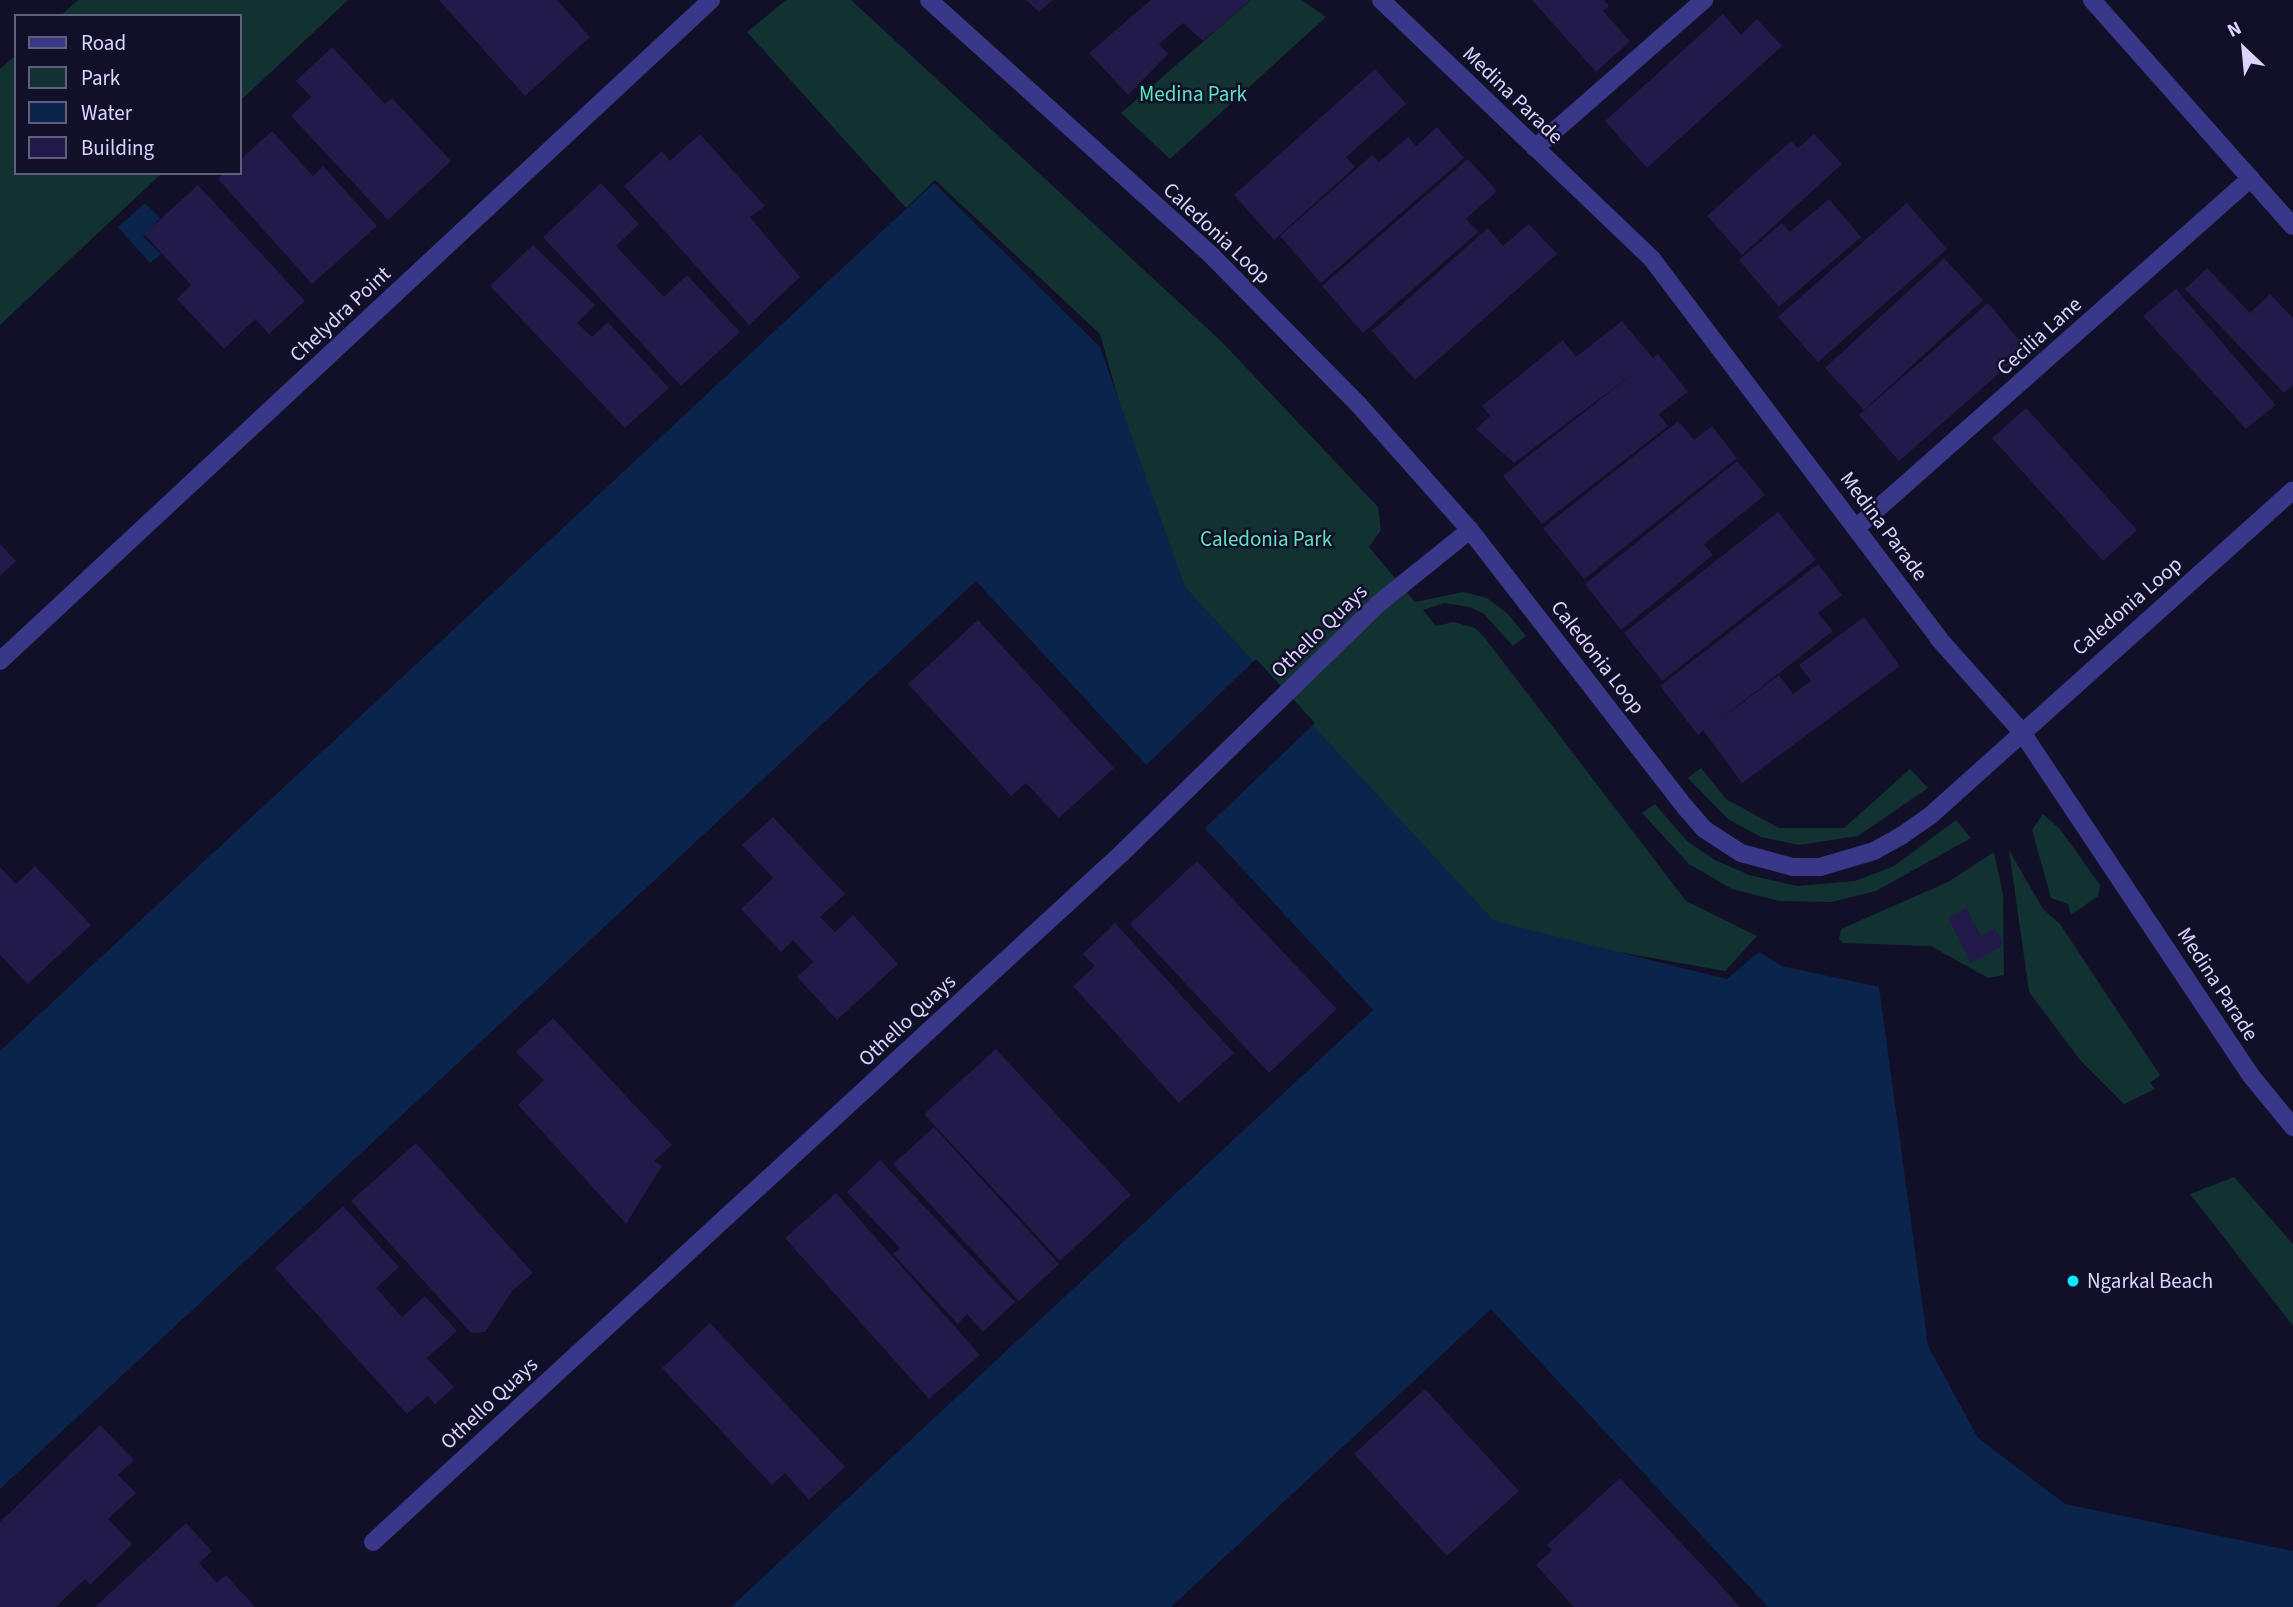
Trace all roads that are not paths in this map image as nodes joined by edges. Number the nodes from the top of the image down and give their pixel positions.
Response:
1 (711, 0) edge
2 (929, 0) edge
3 (1381, 0) edge
4 (1704, 0) edge
5 (2092, 0) edge
6 (1535, 148) junction
7 (2251, 178) junction
8 (2293, 226) edge
9 (2293, 490) edge
10 (1857, 527) junction
11 (1470, 530) junction
12 (0, 661) edge
13 (2021, 731) junction
14 (2293, 1128) edge
15 (373, 1542) dead end

1 - 12 street, Chelydra Point
2 - 11 street, Caledonia Loop
3 - 6 street, Medina Parade
4 - 6 street
5 - 7 street
6 - 10 street, Medina Parade
7 - 8 street
7 - 10 street, Cecilia Lane
9 - 13 street, Caledonia Loop
10 - 13 street, Medina Parade
11 - 13 street, Caledonia Loop
11 - 15 street, Othello Quays
13 - 14 street, Medina Parade

